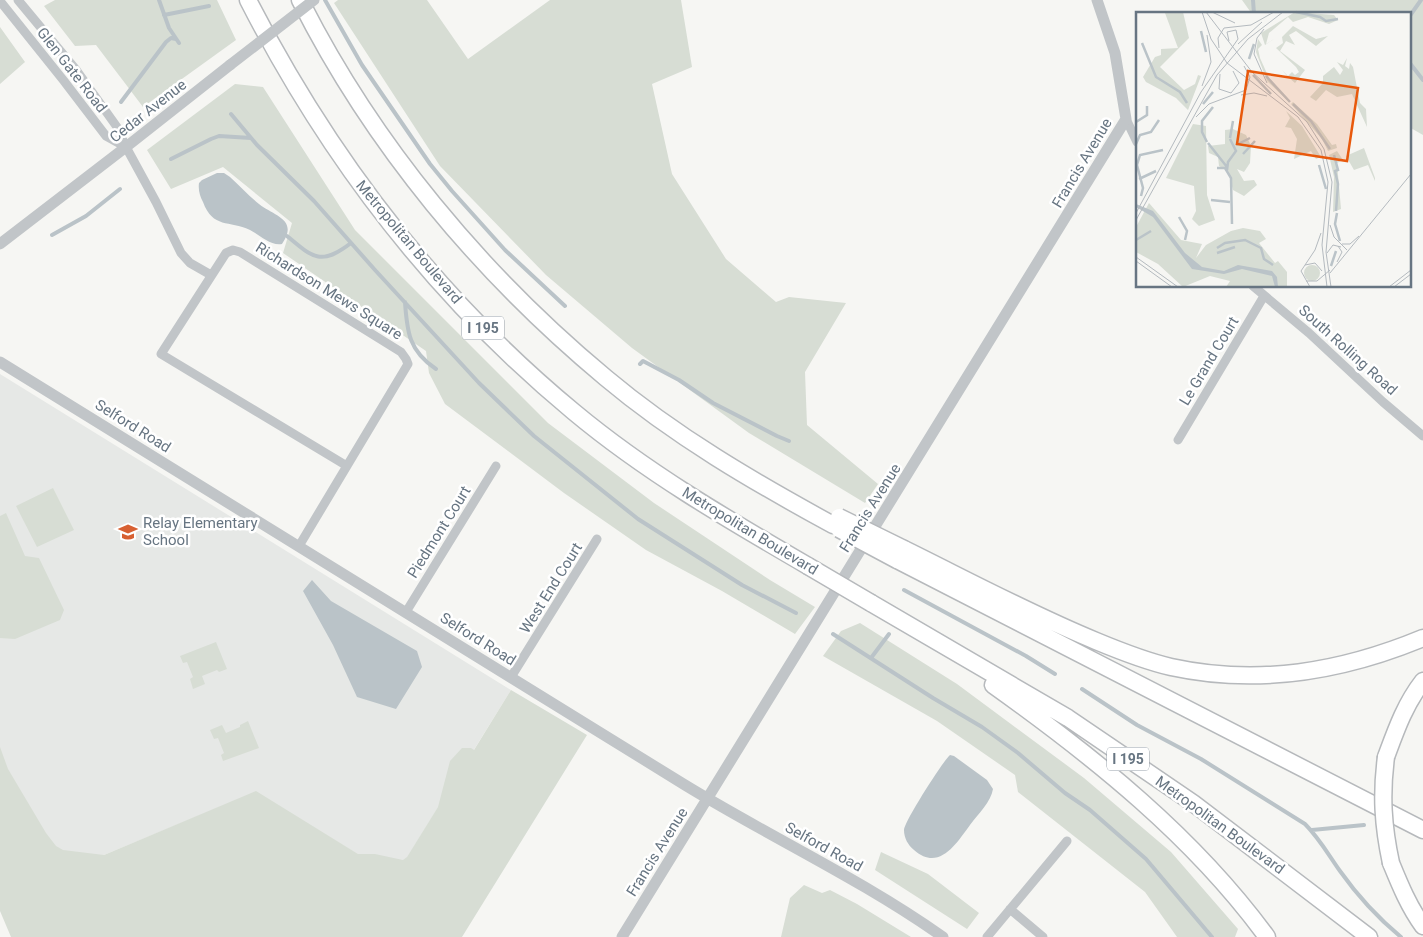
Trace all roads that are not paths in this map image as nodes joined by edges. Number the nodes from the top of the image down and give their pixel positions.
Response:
1 (18, 0) edge
2 (248, 0) edge
3 (300, 0) edge
4 (314, 0) edge
5 (1097, 0) edge
6 (0, 1) edge
7 (1126, 119) junction
8 (1136, 140) edge
9 (126, 147) junction
10 (0, 244) edge
11 (211, 275) junction
12 (1255, 288) edge
13 (1264, 296) junction
14 (0, 362) edge
15 (1423, 436) edge
16 (1178, 440) dead end
17 (346, 466) junction
18 (496, 466) dead end
19 (597, 539) dead end
20 (299, 546) junction
21 (900, 555) junction
22 (871, 603) junction
23 (406, 612) junction
24 (1423, 638) edge
25 (512, 677) junction
26 (1423, 681) edge
27 (1358, 796) junction
28 (708, 799) junction
29 (1423, 830) edge
30 (1423, 835) edge
31 (1067, 841) dead end
32 (1010, 910) junction
33 (1423, 926) edge
34 (622, 937) edge
35 (942, 937) edge
36 (987, 937) edge
37 (1043, 937) edge
38 (1267, 937) edge
39 (1369, 937) edge

1 - 9 street, Glen Gate Road
2 - 22 highway, Metropolitan Boulevard / I 195, bridge
3 - 21 highway, bridge
4 - 9 street, Cedar Avenue, bridge
5 - 7 street
6 - 9 street, Glen Gate Road
7 - 8 street
7 - 28 street, Francis Avenue
9 - 10 street, Cedar Avenue
9 - 11 street
11 - 17 street, Richardson Mews Square
11 - 17 street, Richardson Mews Square
12 - 13 street, South Rolling Road
13 - 15 street, South Rolling Road
13 - 16 street, Le Grand Court
14 - 20 street, Selford Road
17 - 20 street, Richardson Mews Square
18 - 23 street, Piedmont Court
19 - 25 street, West End Court
20 - 23 street, Selford Road
21 - 24 highway
21 - 27 highway
22 - 38 highway
22 - 39 highway, Metropolitan Boulevard / I 195
23 - 25 street, Selford Road
25 - 28 street, Selford Road
26 - 33 highway, bridge
27 - 29 highway
27 - 30 highway
28 - 34 street, Francis Avenue
28 - 35 street, Selford Road
31 - 32 street
32 - 36 street
32 - 37 street

